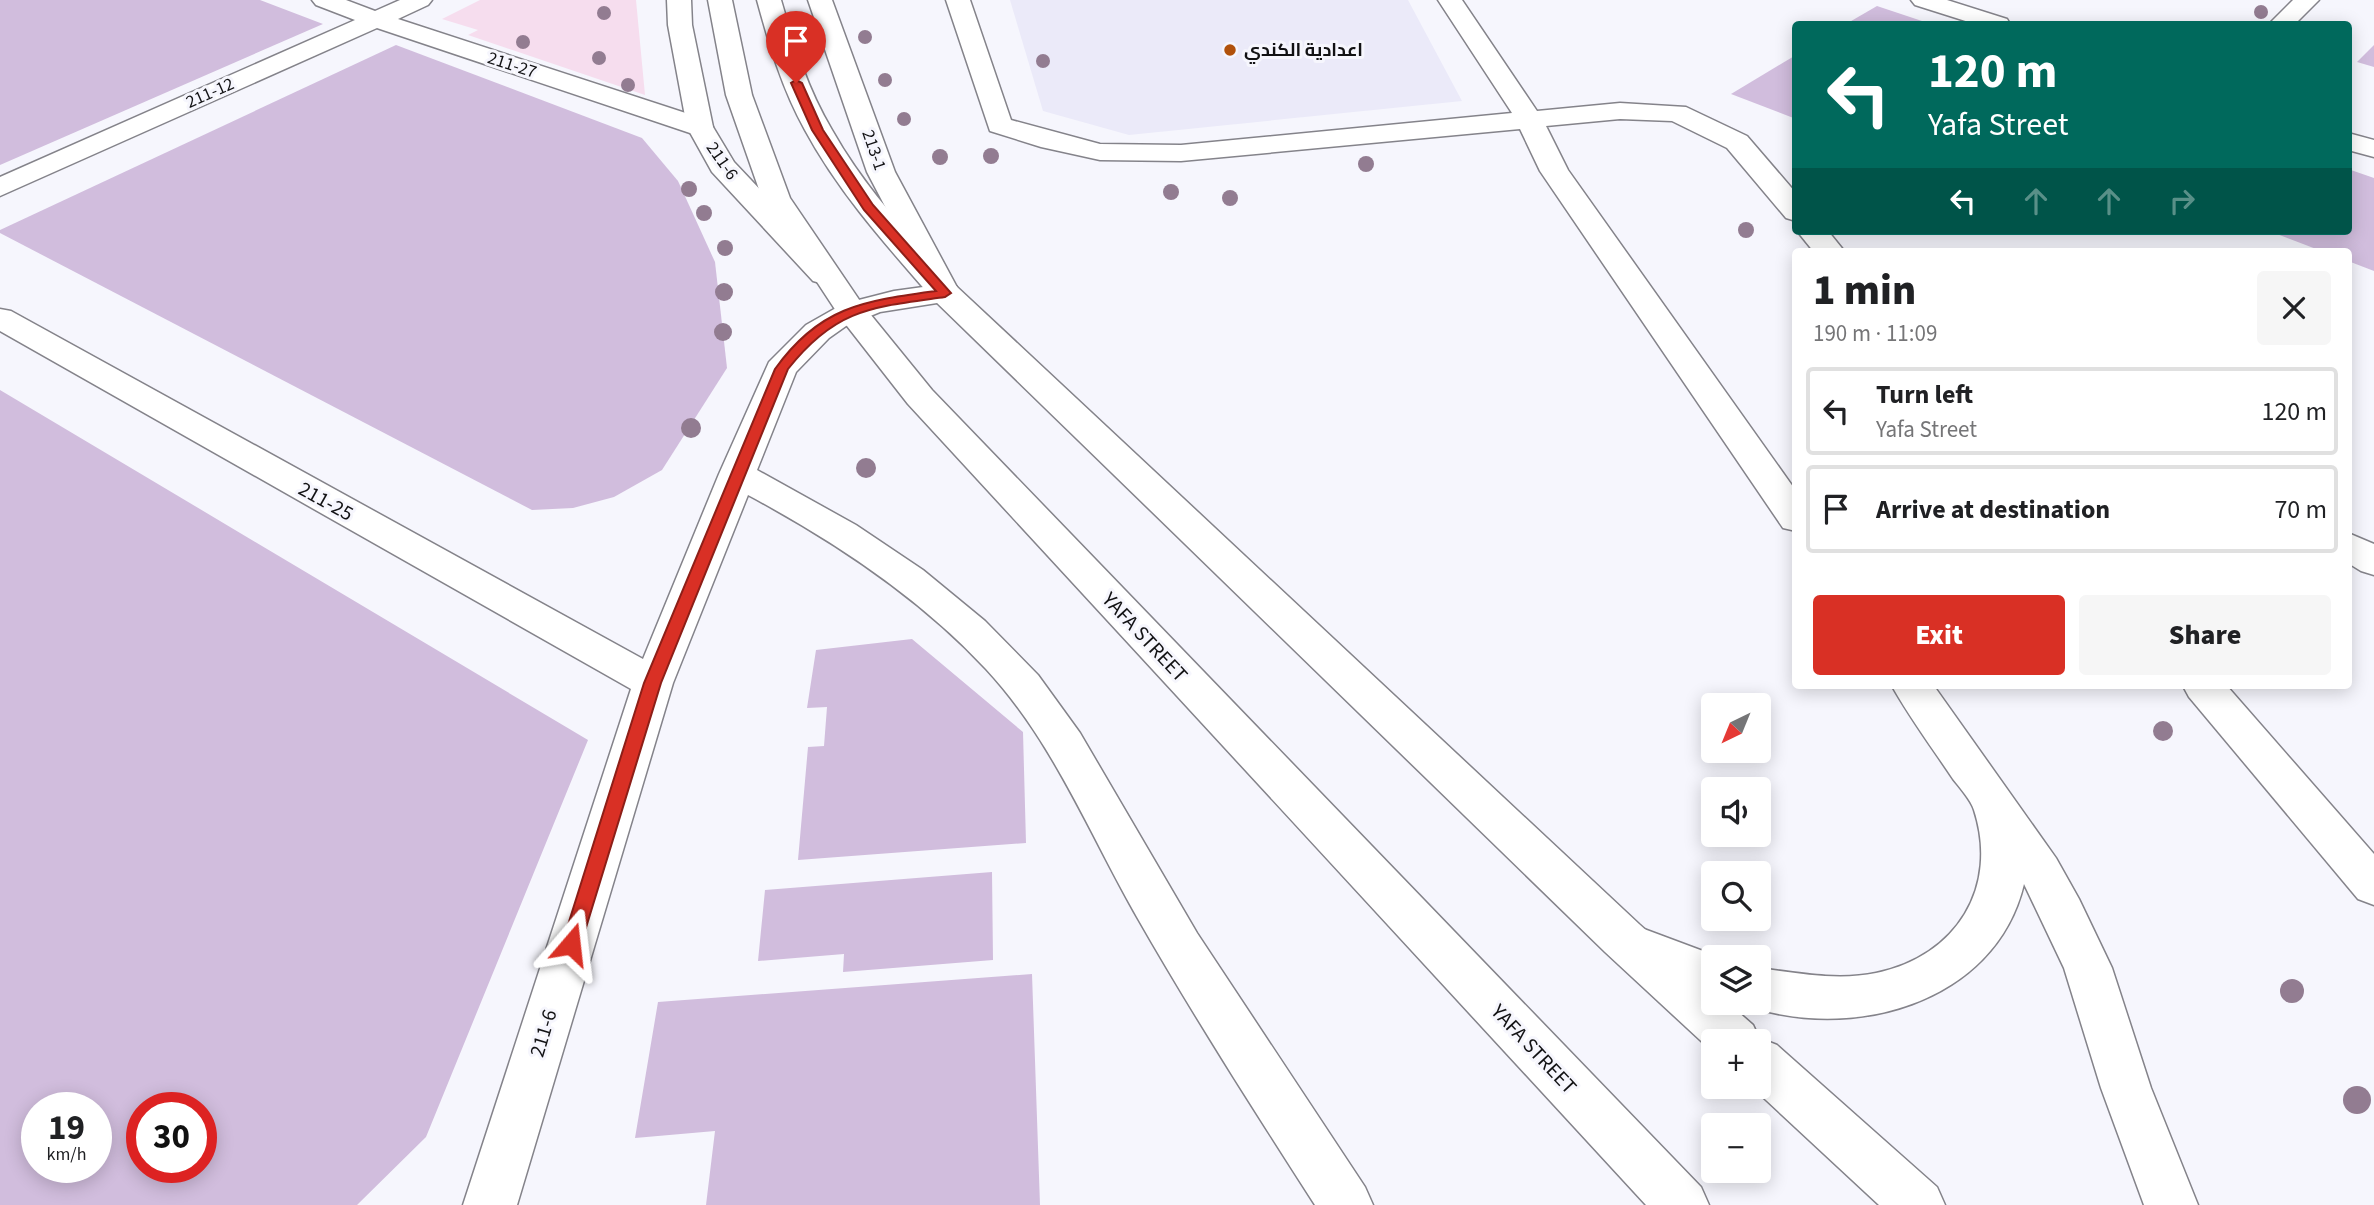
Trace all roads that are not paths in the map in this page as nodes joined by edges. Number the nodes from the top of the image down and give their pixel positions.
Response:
1 (324, 0) edge
2 (420, 0) edge
3 (679, 0) edge
4 (720, 0) edge
5 (769, 0) edge
6 (820, 0) edge
7 (958, 0) edge
8 (1923, 0) edge
9 (2307, 0) edge
10 (1458, 1) edge
11 (374, 19) junction
12 (1989, 21) edge
13 (2284, 21) edge
14 (1529, 119) junction
15 (700, 127) junction
16 (2352, 142) edge
17 (2374, 149) edge
18 (0, 187) edge
19 (1792, 207) edge
20 (945, 293) junction
21 (843, 298) junction
22 (0, 318) edge
23 (737, 474) junction
24 (1792, 513) edge
25 (2352, 548) edge
26 (2374, 562) edge
27 (653, 683) junction
28 (1914, 689) edge
29 (2206, 689) edge
30 (1993, 803) junction
31 (2374, 886) edge
32 (1622, 939) junction
33 (1701, 973) edge
34 (1771, 991) edge
35 (1723, 1029) edge
36 (1771, 1072) edge
37 (490, 1205) edge
38 (1346, 1205) edge
39 (1682, 1205) edge
40 (1918, 1205) edge
41 (2171, 1205) edge

1 - 11 main road, 211-27
2 - 11 main road, 211-12
3 - 15 main road, 211-6
4 - 21 main road, YAFA STREET
5 - 20 main road
6 - 20 main road, 213-1
7 - 14 main road
8 - 12 main road
9 - 13 main road
10 - 14 main road
11 - 15 main road, 211-27
11 - 18 main road, 211-12
14 - 19 main road
14 - 24 main road
15 - 21 main road, 211-6
16 - 17 main road
20 - 21 main road, 211-6
20 - 32 main road
21 - 23 main road, 211-6
21 - 39 main road, YAFA STREET
22 - 27 main road, 211-25
23 - 27 main road, 211-6
23 - 38 main road
25 - 26 main road
27 - 37 main road, 211-6
28 - 30 main road
29 - 31 main road
30 - 34 main road
30 - 41 main road
32 - 33 main road
32 - 35 main road
36 - 40 main road

